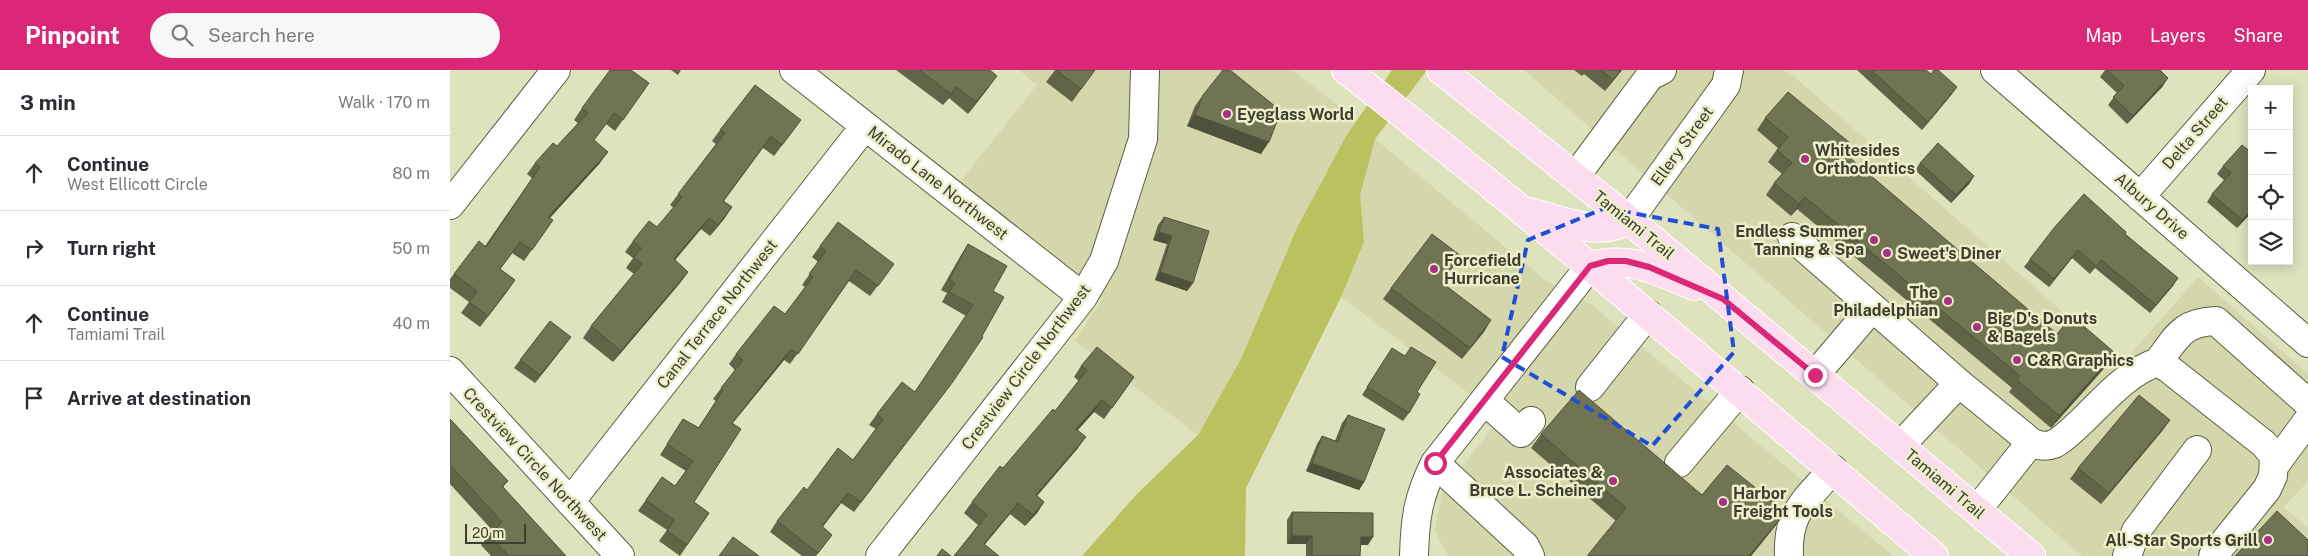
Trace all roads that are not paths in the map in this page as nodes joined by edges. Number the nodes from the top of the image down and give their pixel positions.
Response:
1 (556, 70) edge
2 (794, 70) edge
3 (1145, 70) edge
4 (1662, 70) edge
5 (1729, 70) edge
6 (1995, 70) edge
7 (2250, 70) edge
8 (1444, 72) edge
9 (1351, 74) edge
10 (864, 126) junction
11 (1575, 177) junction
12 (2140, 197) junction
13 (450, 205) edge
14 (1518, 208) junction
15 (1628, 220) junction
16 (1792, 237) dead end
17 (1590, 266) junction
18 (1083, 297) junction
19 (1723, 299) junction
20 (1872, 308) junction
21 (1648, 314) junction
22 (2308, 343) edge
23 (2158, 362) junction
24 (450, 371) edge
25 (1815, 375) junction
26 (1959, 383) junction
27 (1590, 387) dead end
28 (1740, 390) junction
29 (1485, 401) junction
30 (2308, 403) edge
31 (2308, 420) edge
32 (1531, 421) dead end
33 (2031, 442) junction
34 (1900, 446) junction
35 (2197, 450) dead end
36 (1435, 463) junction
37 (1679, 463) dead end
38 (2275, 465) junction
39 (1833, 469) junction
40 (570, 502) junction
41 (1977, 510) junction
42 (1419, 552) edge
43 (1929, 555) edge
44 (620, 556) edge
45 (880, 556) edge
46 (1530, 556) edge
47 (1788, 556) edge
48 (2031, 556) edge
49 (2127, 556) edge
50 (2213, 556) edge

1 - 13 street
2 - 10 street, Mirado Lane Northwest
3 - 18 street, Crestview Circle Northwest
4 - 11 street
5 - 15 street, Ellery Street
6 - 12 street, Albury Drive
7 - 12 street, Delta Street
8 - 11 main road, Tamiami Trail
9 - 14 main road
10 - 18 street, Mirado Lane Northwest
10 - 40 street, Canal Terrace Northwest
11 - 15 main road, Tamiami Trail
12 - 22 street, Albury Drive
14 - 15 main road
14 - 17 main road
15 - 19 main road, Tamiami Trail
16 - 20 street
17 - 19 main road
17 - 21 main road
17 - 29 street
18 - 45 street, Crestview Circle Northwest
19 - 25 main road, Tamiami Trail
20 - 25 street
20 - 26 street
21 - 27 street
21 - 28 main road
23 - 30 street
23 - 33 street
23 - 38 street
24 - 40 street, Crestview Circle Northwest
25 - 34 main road, Tamiami Trail
26 - 33 street
26 - 34 street
28 - 37 street
28 - 39 main road
29 - 32 street
29 - 36 street
31 - 38 street
33 - 41 street
34 - 41 main road, Tamiami Trail
35 - 49 street
36 - 42 street
36 - 46 street
38 - 50 street
39 - 43 main road
39 - 47 street
40 - 44 street, Crestview Circle Northwest
41 - 48 main road, Tamiami Trail

